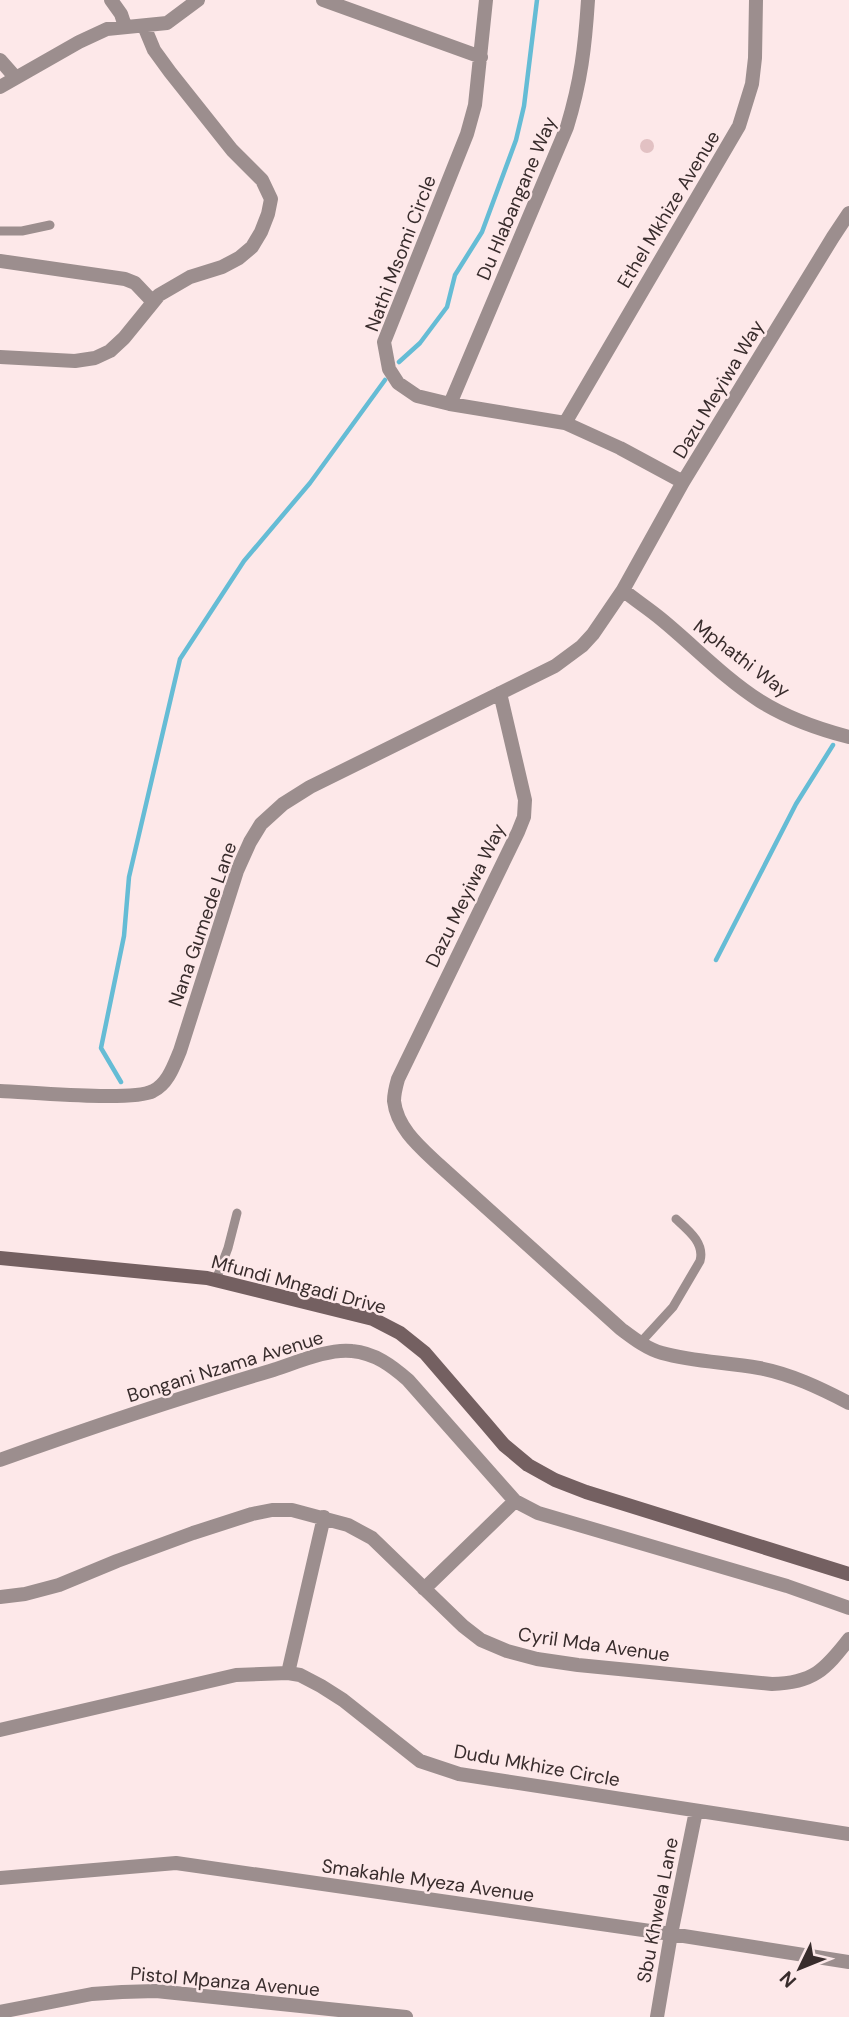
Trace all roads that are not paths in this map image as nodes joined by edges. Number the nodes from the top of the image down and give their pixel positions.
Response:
1 (111, 0) edge
2 (198, 0) edge
3 (323, 0) edge
4 (486, 0) edge
5 (588, 0) edge
6 (756, 0) edge
7 (125, 26) junction
8 (144, 26) junction
9 (481, 57) junction
10 (0, 60) edge
11 (15, 78) junction
12 (0, 88) edge
13 (849, 213) edge
14 (50, 225) dead end
15 (0, 231) edge
16 (0, 261) edge
17 (153, 302) junction
18 (0, 357) edge
19 (450, 404) junction
20 (565, 423) junction
21 (683, 482) junction
22 (623, 590) junction
23 (500, 693) junction
24 (849, 737) edge
25 (0, 1091) edge
26 (237, 1213) dead end
27 (676, 1219) dead end
28 (0, 1258) edge
29 (216, 1280) junction
30 (640, 1343) junction
31 (849, 1403) edge
32 (0, 1460) edge
33 (515, 1501) junction
34 (324, 1517) junction
35 (849, 1574) edge
36 (424, 1589) junction
37 (0, 1597) edge
38 (849, 1608) edge
39 (849, 1639) edge
40 (288, 1673) junction
41 (0, 1730) edge
42 (696, 1811) junction
43 (849, 1834) edge
44 (0, 1878) edge
45 (671, 1934) junction
46 (849, 1962) edge
47 (0, 2012) edge
48 (18, 2013) edge
49 (387, 2016) edge
50 (406, 2017) edge
51 (657, 2017) edge

1 - 7 street
2 - 8 street
3 - 9 street
4 - 9 street, Nathi Msomi Circle
5 - 19 street, Du Hlabangane Way
6 - 20 street, Ethel Mkhize Avenue
7 - 8 street
7 - 11 street
8 - 17 street
9 - 19 street, Nathi Msomi Circle
10 - 11 street
11 - 12 street
13 - 21 street, Dazu Meyiwa Way
14 - 15 lane
16 - 17 street
17 - 18 street
19 - 20 street, Nathi Msomi Circle
20 - 21 street, Nathi Msomi Circle
21 - 22 street, Dazu Meyiwa Way
22 - 23 street, Dazu Meyiwa Way
22 - 24 street, Mphathi Way
23 - 25 street, Nana Gumede Lane
23 - 30 street, Dazu Meyiwa Way
26 - 29 lane
27 - 30 lane
28 - 29 street, Mfundi Mngadi Drive
29 - 35 street, Mfundi Mngadi Drive
30 - 31 street, Dazu Meyiwa Way
32 - 33 street, Bongani Nzama Avenue
33 - 36 street
33 - 38 street, Bongani Nzama Avenue
34 - 36 street, Cyril Mda Avenue
34 - 37 street, Cyril Mda Avenue
34 - 40 street
36 - 39 street, Cyril Mda Avenue
40 - 41 street, Dudu Mkhize Circle
40 - 42 street, Dudu Mkhize Circle
42 - 43 street, Dudu Mkhize Circle
42 - 45 street, Sbu Khwela Lane
44 - 45 street, Smakahle Myeza Avenue
45 - 46 street, Smakahle Myeza Avenue
45 - 51 street, Sbu Khwela Lane
47 - 48 street, Pistol Mpanza Avenue
48 - 49 street, Pistol Mpanza Avenue
49 - 50 street, Pistol Mpanza Avenue

